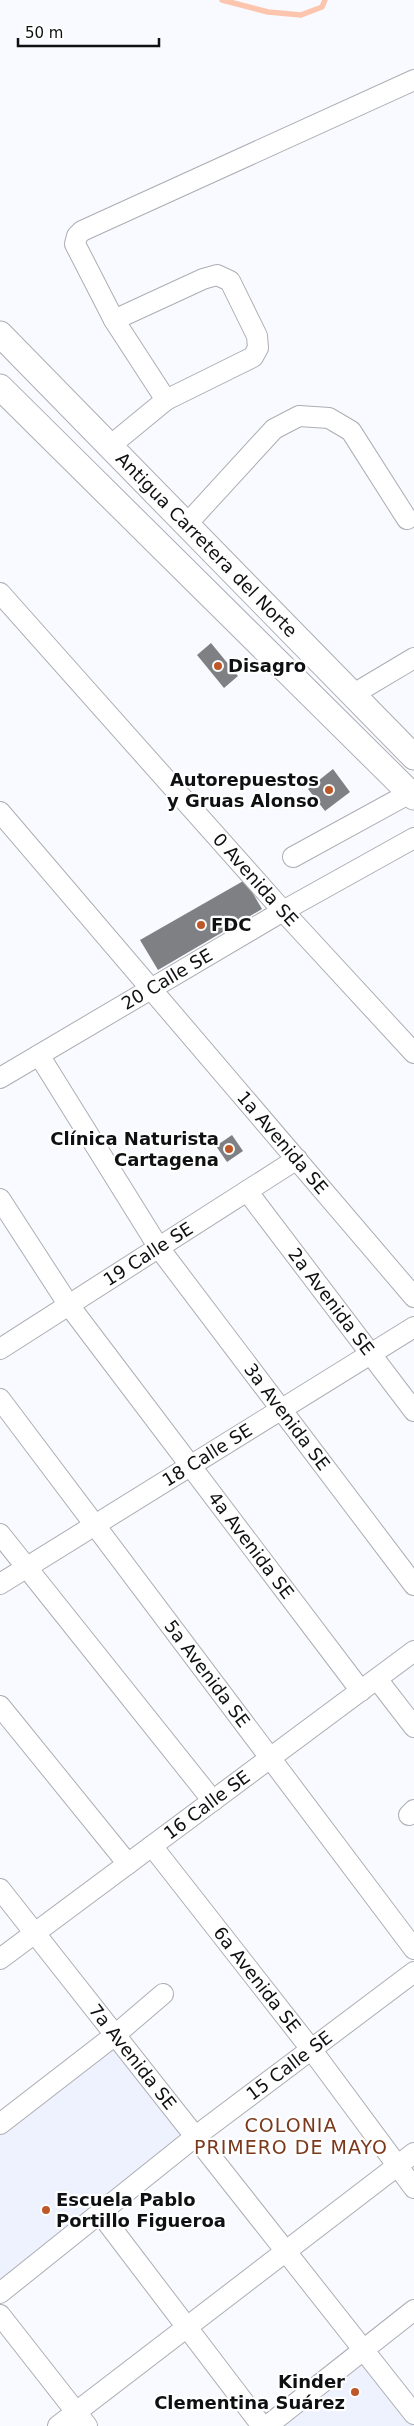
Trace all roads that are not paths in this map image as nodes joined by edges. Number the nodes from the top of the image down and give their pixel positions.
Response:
1 (414, 80) edge
2 (114, 320) junction
3 (0, 334) edge
4 (0, 387) edge
5 (166, 400) junction
6 (110, 446) junction
7 (407, 518) dead end
8 (186, 524) junction
9 (0, 593) edge
10 (414, 658) edge
11 (352, 695) junction
12 (414, 757) edge
13 (412, 795) edge
14 (0, 812) edge
15 (414, 838) edge
16 (293, 857) dead end
17 (283, 910) junction
18 (151, 987) junction
19 (414, 1053) edge
20 (39, 1055) junction
21 (0, 1078) edge
22 (297, 1159) junction
23 (247, 1192) junction
24 (0, 1199) edge
25 (159, 1248) junction
26 (414, 1297) edge
27 (68, 1304) junction
28 (414, 1327) edge
29 (0, 1349) edge
30 (370, 1354) junction
31 (0, 1399) edge
32 (280, 1410) junction
33 (414, 1411) edge
34 (192, 1465) junction
35 (95, 1525) junction
36 (0, 1534) edge
37 (26, 1567) junction
38 (0, 1584) edge
39 (414, 1585) edge
40 (414, 1651) edge
41 (369, 1685) junction
42 (0, 1706) edge
43 (414, 1727) edge
44 (271, 1758) junction
45 (213, 1801) junction
46 (152, 1846) junction
47 (128, 1864) junction
48 (0, 1889) edge
49 (36, 1933) junction
50 (414, 1949) edge
51 (0, 1959) edge
52 (414, 1972) edge
53 (163, 1994) dead end
54 (116, 2035) junction
55 (311, 2049) junction
56 (0, 2124) edge
57 (196, 2136) junction
58 (414, 2153) edge
59 (397, 2166) junction
60 (414, 2188) edge
61 (100, 2213) junction
62 (286, 2251) junction
63 (0, 2293) edge
64 (414, 2310) edge
65 (0, 2315) edge
66 (187, 2327) junction
67 (364, 2350) junction
68 (414, 2414) edge
69 (82, 2419) edge
70 (58, 2426) edge
71 (262, 2426) edge
72 (267, 2426) edge

1 - 2 street
2 - 5 street
2 - 5 street
3 - 6 main road, Antigua Carretera del Norte
4 - 13 main road, Antigua Carretera del Norte
5 - 6 street
6 - 8 main road, Antigua Carretera del Norte
7 - 8 street
8 - 11 main road, Antigua Carretera del Norte
9 - 17 street, 0 Avenida SE
10 - 11 street
11 - 12 main road, Antigua Carretera del Norte
13 - 16 street
14 - 18 street, 1a Avenida SE
15 - 17 street, 20 Calle SE
17 - 18 street, 20 Calle SE
17 - 19 street, 0 Avenida SE
18 - 20 street, 20 Calle SE
18 - 22 street, 1a Avenida SE
20 - 21 street, 20 Calle SE
20 - 25 street, 3a Avenida SE
22 - 23 street, 19 Calle SE
22 - 26 street, 1a Avenida SE
23 - 25 street, 19 Calle SE
23 - 30 street, 2a Avenida SE
24 - 27 street, 4a Avenida SE
25 - 27 street, 19 Calle SE
25 - 32 street, 3a Avenida SE
27 - 29 street, 19 Calle SE
27 - 34 street, 4a Avenida SE
28 - 30 street, 18 Calle SE
30 - 32 street, 18 Calle SE
30 - 33 street, 2a Avenida SE
31 - 35 street, 5a Avenida SE
32 - 34 street, 18 Calle SE
32 - 39 street, 3a Avenida SE
34 - 35 street, 18 Calle SE
34 - 41 street, 4a Avenida SE
35 - 37 street, 18 Calle SE
35 - 44 street, 5a Avenida SE
36 - 37 street
37 - 38 street, 18 Calle SE
37 - 45 street
40 - 41 street, 16 Calle SE
41 - 43 street, 4a Avenida SE
41 - 44 street, 16 Calle SE
42 - 47 street
44 - 45 street, 16 Calle SE
44 - 50 street, 5a Avenida SE
45 - 46 street, 16 Calle SE
46 - 47 street, 16 Calle SE
46 - 55 street, 6a Avenida SE
47 - 49 street, 16 Calle SE
48 - 49 street, 7a Avenida SE
49 - 51 street, 16 Calle SE
49 - 54 street, 7a Avenida SE
52 - 55 street, 15 Calle SE
53 - 54 street
54 - 56 street
54 - 57 street, 7a Avenida SE
55 - 57 street, 15 Calle SE
55 - 59 street, 6a Avenida SE
57 - 61 street, 15 Calle SE
57 - 62 street, 7a Avenida SE
58 - 59 street
59 - 60 street, 6a Avenida SE
59 - 62 street
61 - 63 street, 15 Calle SE
61 - 66 street
62 - 66 street
62 - 67 street, 7a Avenida SE
64 - 67 street
65 - 69 street
66 - 69 street
66 - 71 street
67 - 68 street, 7a Avenida SE
67 - 72 street
69 - 70 street

